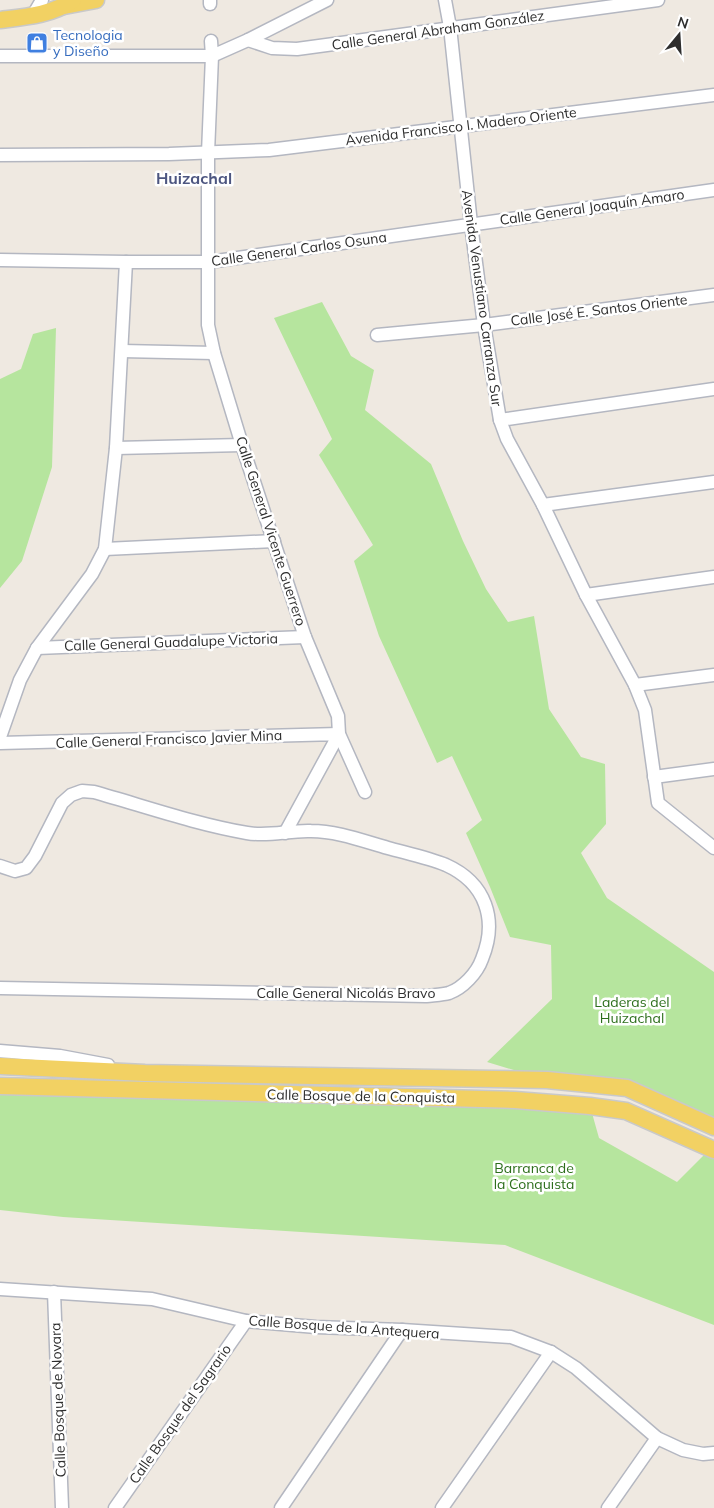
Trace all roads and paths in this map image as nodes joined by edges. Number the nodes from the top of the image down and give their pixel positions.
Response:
1 (42, 0) edge
2 (96, 0) edge
3 (327, 0) edge
4 (445, 0) edge
5 (658, 0) edge
6 (68, 3) edge
7 (32, 16) junction
8 (0, 20) edge
9 (450, 27) junction
10 (248, 40) junction
11 (211, 41) dead end
12 (0, 56) edge
13 (212, 56) junction
14 (714, 95) edge
15 (460, 126) junction
16 (208, 153) junction
17 (0, 155) edge
18 (714, 190) edge
19 (471, 224) junction
20 (0, 260) edge
21 (126, 262) junction
22 (208, 262) junction
23 (714, 295) edge
24 (484, 324) junction
25 (377, 336) dead end
26 (122, 351) junction
27 (214, 353) junction
28 (714, 390) edge
29 (500, 420) junction
30 (242, 445) junction
31 (116, 448) junction
32 (714, 482) edge
33 (544, 505) junction
34 (274, 541) junction
35 (105, 549) junction
36 (714, 577) edge
37 (586, 595) junction
38 (305, 637) junction
39 (37, 648) junction
40 (714, 675) edge
41 (634, 685) junction
42 (339, 734) junction
43 (0, 737) edge
44 (0, 744) edge
45 (714, 769) edge
46 (654, 778) junction
47 (365, 792) dead end
48 (285, 833) junction
49 (714, 848) edge
50 (0, 866) edge
51 (0, 988) edge
52 (0, 1051) edge
53 (0, 1066) edge
54 (145, 1073) junction
55 (0, 1086) edge
56 (714, 1127) edge
57 (714, 1150) edge
58 (0, 1289) edge
59 (54, 1292) junction
60 (246, 1321) junction
61 (402, 1330) junction
62 (552, 1352) junction
63 (657, 1438) junction
64 (714, 1453) edge
65 (62, 1508) edge
66 (115, 1508) edge
67 (281, 1508) edge
68 (442, 1508) edge
69 (608, 1508) edge

1 - 7 street
2 - 6 main road
3 - 10 street
4 - 9 street, Avenida Venustiano Carranza Sur
5 - 9 street, Calle General Abraham González
6 - 7 main road
7 - 8 main road
9 - 10 street, Calle General Abraham González
9 - 15 street, Avenida Venustiano Carranza Sur
10 - 13 street
11 - 13 street, Calle General Vicente Guerrero
12 - 13 street
13 - 16 street, Calle General Vicente Guerrero
14 - 15 street, Avenida Francisco I. Madero Oriente
15 - 16 street, Avenida Francisco I. Madero Oriente
15 - 19 street, Avenida Venustiano Carranza Sur
16 - 17 street, Avenida Francisco I. Madero Oriente
16 - 22 street, Calle General Vicente Guerrero
18 - 19 street, Calle General Joaquín Amaro
19 - 22 street, Calle General Carlos Osuna
19 - 24 street, Avenida Venustiano Carranza Sur
20 - 21 street, Calle General Carlos Osuna
21 - 22 street, Calle General Carlos Osuna
21 - 26 street
22 - 27 street, Calle General Vicente Guerrero
23 - 24 street, Calle José E. Santos Oriente
24 - 25 street, Calle José E. Santos Oriente
24 - 29 street, Avenida Venustiano Carranza Sur
26 - 27 street
26 - 31 street
27 - 30 street, Calle General Vicente Guerrero
28 - 29 street
29 - 33 street, Avenida Venustiano Carranza Sur
30 - 31 street
30 - 34 street, Calle General Vicente Guerrero
31 - 35 street
32 - 33 street
33 - 37 street, Avenida Venustiano Carranza Sur
34 - 35 street
34 - 38 street, Calle General Vicente Guerrero
35 - 39 street
36 - 37 street
37 - 41 street, Avenida Venustiano Carranza Sur
38 - 39 street, Calle General Guadalupe Victoria
38 - 42 street, Calle General Vicente Guerrero
39 - 43 street
40 - 41 street
41 - 46 street, Avenida Venustiano Carranza Sur
42 - 44 street, Calle General Francisco Javier Mina
42 - 47 street, Calle General Vicente Guerrero
42 - 48 street
45 - 46 street
46 - 49 street, Avenida Venustiano Carranza Sur
48 - 50 street, Calle General Nicolás Bravo
48 - 51 street, Calle General Nicolás Bravo
52 - 54 street
53 - 54 main road, Calle Bosque de la Conquista
54 - 56 main road, Calle Bosque de la Conquista
55 - 57 main road, Calle Bosque de la Conquista
58 - 59 street, Calle Bosque de la Antequera
59 - 60 street, Calle Bosque de la Antequera
59 - 65 street, Calle Bosque de Novara
60 - 61 street, Calle Bosque de la Antequera
60 - 66 street, Calle Bosque del Sagrario
61 - 62 street, Calle Bosque de la Antequera
61 - 67 street
62 - 63 street, Calle Bosque de la Antequera
62 - 68 street
63 - 64 street, Calle Bosque de la Antequera
63 - 69 street

